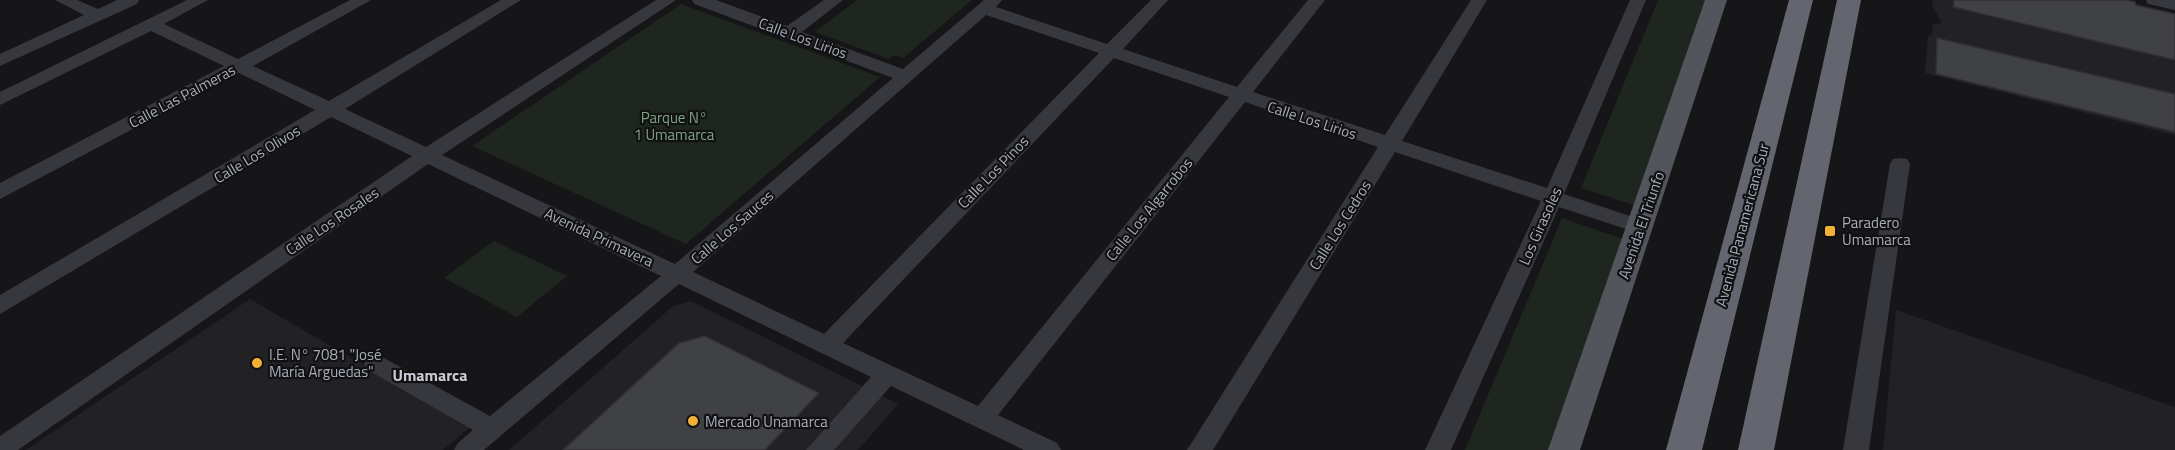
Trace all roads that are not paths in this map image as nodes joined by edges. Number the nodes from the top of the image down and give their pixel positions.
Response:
1 (63, 0) edge
2 (131, 0) edge
3 (200, 0) edge
4 (363, 0) edge
5 (513, 0) edge
6 (668, 0) edge
7 (700, 0) edge
8 (835, 0) edge
9 (1160, 0) edge
10 (1317, 0) edge
11 (1479, 0) edge
12 (1638, 0) edge
13 (1716, 0) edge
14 (1801, 0) edge
15 (2154, 0) edge
16 (991, 3) edge
17 (2175, 5) edge
18 (1850, 8) edge
19 (97, 15) junction
20 (150, 24) junction
21 (789, 33) junction
22 (1108, 52) junction
23 (0, 61) edge
24 (238, 66) junction
25 (905, 76) junction
26 (1239, 96) junction
27 (0, 99) edge
28 (331, 110) junction
29 (1390, 145) junction
30 (428, 155) junction
31 (1900, 164) dead end
32 (0, 192) edge
33 (1553, 198) junction
34 (1641, 227) junction
35 (677, 274) junction
36 (0, 306) edge
37 (827, 345) junction
38 (376, 364) dead end
39 (888, 374) junction
40 (982, 418) junction
41 (492, 429) junction
42 (0, 449) edge
43 (467, 450) edge
44 (819, 450) edge
45 (1048, 450) edge
46 (1200, 450) edge
47 (1438, 450) edge
48 (1564, 450) edge
49 (1684, 450) edge
50 (1756, 450) edge
51 (1856, 450) edge

1 - 19 street
2 - 19 street
3 - 20 street
4 - 24 street, Calle Las Palmeras
5 - 28 street, Calle Los Olivos
6 - 30 street, Calle Los Rosales
7 - 21 street, Calle Los Lirios
8 - 21 street
9 - 22 street, Calle Los Pinos
10 - 26 street, Calle Los Algarrobos
11 - 29 street, Calle Los Cedros
12 - 33 street, Los Girasoles
13 - 34 main road, Avenida El Triunfo
14 - 49 highway, Avenida Panamericana Sur
15 - 17 street
16 - 22 street, Calle Los Lirios
16 - 25 street, Calle Los Sauces
18 - 50 highway
19 - 23 street
20 - 24 street, Avenida Primavera
20 - 27 street
21 - 25 street, Calle Los Lirios
22 - 26 street, Calle Los Lirios
22 - 37 street, Calle Los Pinos
24 - 28 street, Avenida Primavera
24 - 32 street, Calle Las Palmeras
25 - 35 street, Calle Los Sauces
26 - 29 street, Calle Los Lirios
26 - 40 street, Calle Los Algarrobos
28 - 30 street, Avenida Primavera
28 - 36 street, Calle Los Olivos
29 - 33 street, Calle Los Lirios
29 - 46 street, Calle Los Cedros
30 - 35 street, Avenida Primavera
30 - 42 street, Calle Los Rosales
31 - 51 street
33 - 34 street, Calle Los Lirios
33 - 47 street, Los Girasoles
34 - 48 main road, Avenida El Triunfo
35 - 37 street, Avenida Primavera
35 - 41 street, Calle Los Sauces
37 - 39 street, Avenida Primavera
38 - 41 street
39 - 40 street, Avenida Primavera
39 - 44 street
40 - 45 street, Avenida Primavera
41 - 43 street, Calle Los Sauces

